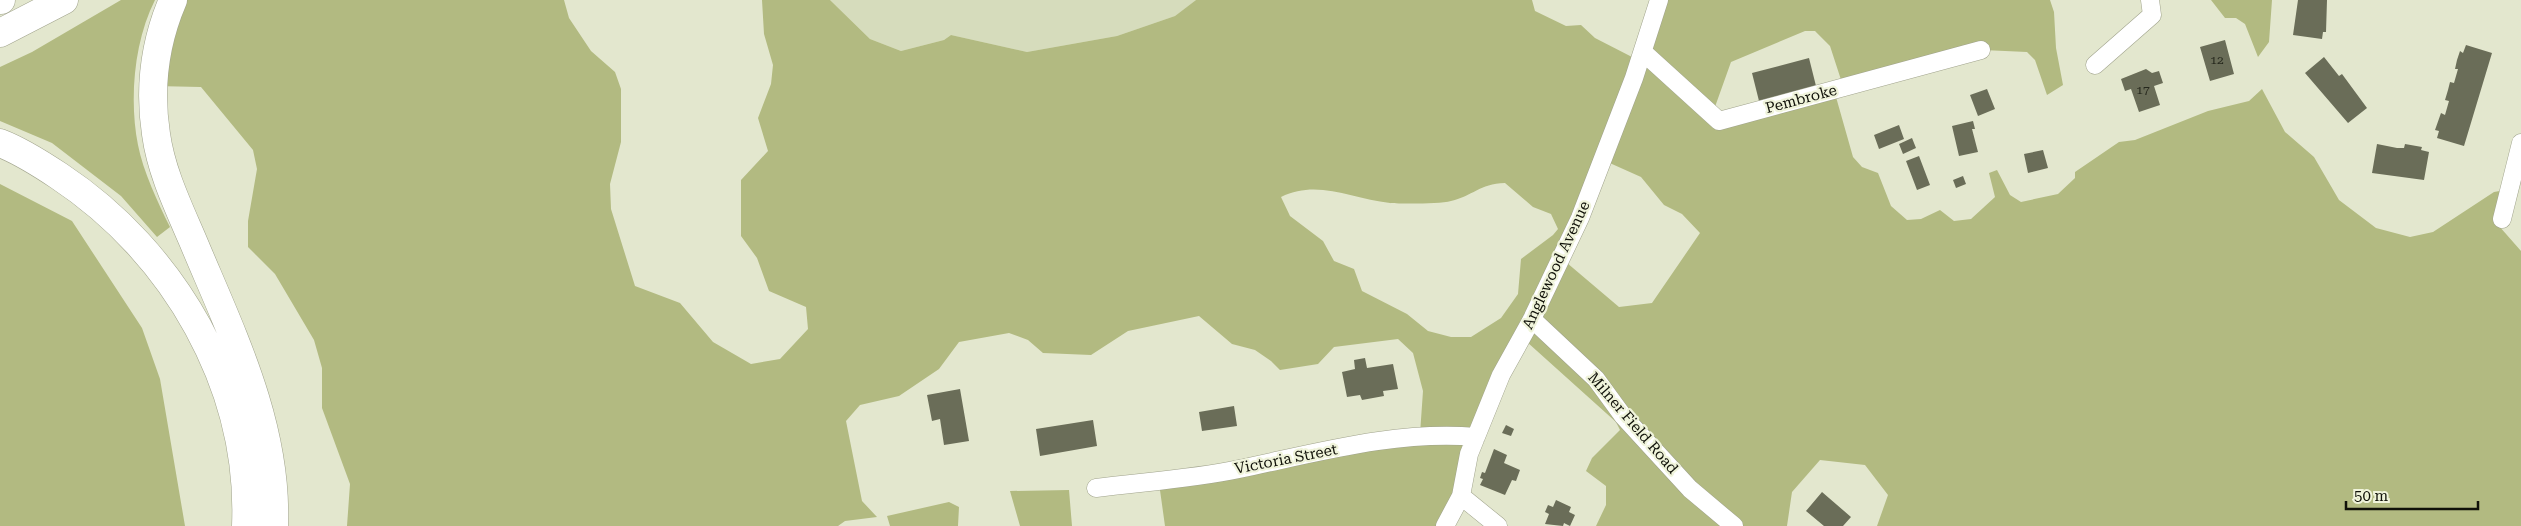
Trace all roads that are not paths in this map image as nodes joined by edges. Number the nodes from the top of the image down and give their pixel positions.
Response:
1 (64, 0) edge
2 (173, 0) edge
3 (1659, 0) edge
4 (2151, 8) edge
5 (0, 33) edge
6 (1981, 50) dead end
7 (1643, 52) junction
8 (2096, 65) dead end
9 (0, 143) edge
10 (2521, 143) edge
11 (2502, 219) dead end
12 (1532, 319) junction
13 (1476, 437) junction
14 (1096, 488) dead end
15 (1461, 496) junction
16 (246, 526) edge
17 (274, 526) edge
18 (1445, 526) edge
19 (1498, 526) edge
20 (1734, 526) edge

1 - 5 main road
2 - 17 main road
3 - 7 street, Anglewood Avenue
4 - 8 street
6 - 7 street, Pembroke
7 - 12 street, Anglewood Avenue
9 - 16 main road
10 - 11 street
12 - 13 street, Anglewood Avenue
12 - 20 street, Milner Field Road
13 - 14 street, Victoria Street
13 - 15 street, Anglewood Avenue
15 - 18 street, Anglewood Avenue
15 - 19 street

